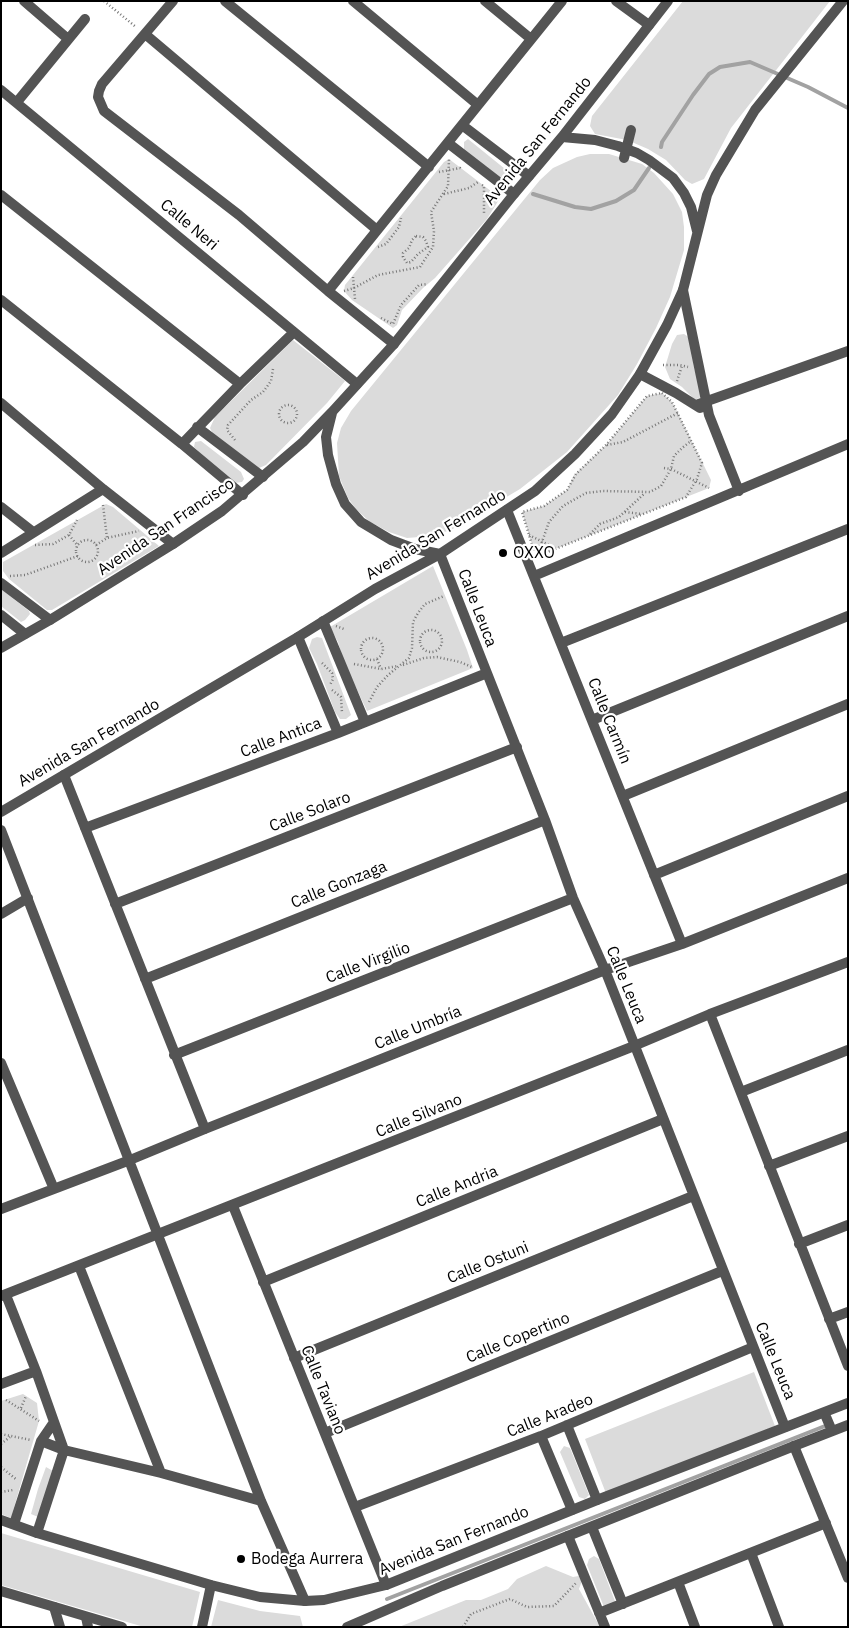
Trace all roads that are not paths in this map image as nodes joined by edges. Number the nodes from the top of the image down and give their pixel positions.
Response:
1 (24, 1) edge
2 (173, 1) edge
3 (225, 1) edge
4 (353, 1) edge
5 (485, 1) edge
6 (562, 1) edge
7 (616, 1) edge
8 (668, 1) edge
9 (843, 1) edge
10 (85, 19) dead end
11 (649, 25) junction
12 (145, 34) junction
13 (68, 39) junction
14 (532, 39) junction
15 (1, 90) edge
16 (17, 102) junction
17 (478, 105) junction
18 (462, 125) junction
19 (631, 130) dead end
20 (562, 137) junction
21 (448, 143) junction
22 (625, 153) junction
23 (429, 167) junction
24 (529, 176) junction
25 (514, 194) junction
26 (1, 195) edge
27 (377, 230) junction
28 (697, 232) junction
29 (683, 290) junction
30 (328, 291) junction
31 (1, 300) edge
32 (294, 332) junction
33 (394, 344) junction
34 (848, 351) edge
35 (640, 374) junction
36 (240, 384) junction
37 (357, 384) junction
38 (707, 401) junction
39 (1, 403) edge
40 (696, 405) junction
41 (332, 412) junction
42 (709, 415) junction
43 (197, 427) junction
44 (182, 444) junction
45 (848, 444) edge
46 (263, 477) junction
47 (103, 489) junction
48 (739, 491) junction
49 (243, 495) junction
50 (1, 506) edge
51 (507, 510) junction
52 (848, 529) edge
53 (33, 532) junction
54 (173, 544) junction
55 (1, 553) edge
56 (440, 554) junction
57 (534, 576) junction
58 (1, 582) edge
59 (1, 615) edge
60 (848, 616) edge
61 (50, 620) junction
62 (323, 621) junction
63 (25, 634) junction
64 (298, 637) junction
65 (561, 643) junction
66 (1, 648) edge
67 (487, 673) junction
68 (848, 704) edge
69 (592, 720) junction
70 (365, 722) junction
71 (338, 733) junction
72 (516, 747) junction
73 (64, 775) junction
74 (623, 796) junction
75 (848, 796) edge
76 (1, 812) edge
77 (545, 820) junction
78 (85, 828) junction
79 (1, 830) edge
80 (654, 875) junction
81 (848, 878) edge
82 (28, 898) junction
83 (573, 898) junction
84 (115, 904) junction
85 (1, 914) edge
86 (682, 944) junction
87 (848, 962) edge
88 (605, 970) junction
89 (145, 979) junction
90 (710, 1014) junction
91 (634, 1046) junction
92 (848, 1050) edge
93 (174, 1055) junction
94 (1, 1063) edge
95 (742, 1092) junction
96 (663, 1119) junction
97 (204, 1129) junction
98 (848, 1136) edge
99 (130, 1160) junction
100 (769, 1166) junction
101 (54, 1189) junction
102 (693, 1196) junction
103 (233, 1206) junction
104 (1, 1209) edge
105 (848, 1225) edge
106 (158, 1235) junction
107 (799, 1244) junction
108 (80, 1266) junction
109 (722, 1271) junction
110 (263, 1282) junction
111 (4, 1296) edge
112 (848, 1312) edge
113 (829, 1319) junction
114 (753, 1347) junction
115 (294, 1358) junction
116 (848, 1366) edge
117 (36, 1371) junction
118 (1, 1384) edge
119 (848, 1403) edge
120 (824, 1412) junction
121 (54, 1422) junction
122 (567, 1425) junction
123 (848, 1426) edge
124 (785, 1427) junction
125 (832, 1431) junction
126 (325, 1433) junction
127 (541, 1436) junction
128 (37, 1441) junction
129 (794, 1446) junction
130 (64, 1450) junction
131 (161, 1473) junction
132 (597, 1500) junction
133 (262, 1501) junction
134 (355, 1507) junction
135 (572, 1510) junction
136 (1, 1520) edge
137 (826, 1523) junction
138 (14, 1524) junction
139 (592, 1527) junction
140 (37, 1533) junction
141 (568, 1536) junction
142 (750, 1553) junction
143 (848, 1578) edge
144 (678, 1582) junction
145 (211, 1584) junction
146 (386, 1585) junction
147 (1, 1591) edge
148 (304, 1601) junction
149 (623, 1604) junction
150 (54, 1607) junction
151 (599, 1613) junction
152 (87, 1622) edge
153 (60, 1627) edge
154 (122, 1627) edge
155 (202, 1627) edge
156 (347, 1627) edge
157 (605, 1627) edge
158 (695, 1627) edge
159 (779, 1627) edge

1 - 13 street
2 - 12 street
3 - 23 street
4 - 17 street
5 - 14 street
6 - 14 street
7 - 11 street
8 - 11 street, Avenida San Fernando
9 - 28 street, Avenida San Fernando
10 - 13 street
11 - 20 street, Avenida San Fernando
12 - 27 street
12 - 30 street
13 - 16 street
14 - 17 street
15 - 16 street, Calle Neri
16 - 32 street, Calle Neri
17 - 18 street
18 - 21 street
18 - 24 street
19 - 22 street
20 - 22 street
20 - 24 street, Avenida San Fernando
21 - 23 street
21 - 25 street
22 - 28 street
23 - 27 street
24 - 25 street, Avenida San Fernando
25 - 33 street, Avenida San Fernando
26 - 36 street
27 - 30 street
28 - 29 street, Avenida San Fernando
29 - 35 street, Avenida San Fernando
29 - 38 street
30 - 33 street
31 - 44 street
32 - 36 street
32 - 37 street, Calle Neri
33 - 37 street, Avenida San Fernando
34 - 38 street
35 - 40 street
35 - 51 street, Avenida San Fernando
36 - 43 street
37 - 41 street, Avenida San Fernando
38 - 40 street
38 - 42 street
39 - 47 street
40 - 42 street
41 - 46 street, Avenida San Francisco
41 - 56 street
42 - 48 street
43 - 44 street
43 - 46 street
44 - 49 street
45 - 48 street
46 - 49 street, Avenida San Francisco
47 - 53 street
47 - 54 street
48 - 57 street
49 - 54 street, Avenida San Francisco
50 - 53 street
51 - 56 street, Avenida San Fernando
51 - 57 street, Calle Carmín
52 - 65 street
53 - 55 street
54 - 61 street, Avenida San Francisco
56 - 62 street, Avenida San Fernando
56 - 67 street, Calle Leuca
57 - 65 street, Calle Carmín
58 - 61 street
59 - 63 street
60 - 69 street
61 - 63 street, Avenida San Francisco
62 - 64 street, Avenida San Fernando
62 - 70 street
63 - 66 street, Avenida San Francisco
64 - 71 street
64 - 73 street, Avenida San Fernando
65 - 69 street, Calle Carmín
67 - 70 street, Calle Antica
67 - 72 street, Calle Leuca
68 - 74 street
69 - 74 street, Calle Carmín
70 - 71 street, Calle Antica
71 - 78 street, Calle Antica
72 - 77 street, Calle Leuca
72 - 84 street, Calle Solaro
73 - 76 street, Avenida San Fernando
73 - 78 street
74 - 80 street, Calle Carmín
75 - 80 street
77 - 83 street, Calle Leuca
77 - 89 street, Calle Gonzaga
78 - 84 street
79 - 82 street
80 - 86 street, Calle Carmín
81 - 86 street, Calle Umbría
82 - 85 street
82 - 99 street
83 - 88 street, Calle Leuca
83 - 93 street, Calle Virgilio
84 - 89 street
86 - 88 street, Calle Umbría
87 - 90 street, Calle Silvano
88 - 91 street, Calle Leuca
88 - 97 street, Calle Umbría
89 - 93 street
90 - 91 street, Calle Silvano
90 - 95 street
91 - 96 street, Calle Leuca
91 - 103 street, Calle Silvano
92 - 95 street
93 - 97 street
94 - 101 street
95 - 100 street
96 - 102 street, Calle Leuca
96 - 110 street, Calle Andria
97 - 99 street, Calle Umbría
98 - 100 street
99 - 101 street, Calle Umbría
99 - 106 street
100 - 107 street
101 - 104 street, Calle Umbría
102 - 109 street, Calle Leuca
102 - 115 street, Calle Ostuni
103 - 106 street, Calle Silvano
103 - 110 street, Calle Taviano
105 - 107 street
106 - 108 street, Calle Silvano
106 - 133 street
107 - 113 street
108 - 111 street, Calle Silvano
108 - 131 street
109 - 114 street, Calle Leuca
109 - 126 street, Calle Copertino
110 - 115 street, Calle Taviano
111 - 117 street
112 - 113 street
113 - 116 street
114 - 122 street, Calle Aradeo
114 - 124 street, Calle Leuca
115 - 126 street, Calle Taviano
117 - 118 street
117 - 121 street
119 - 120 street, Avenida San Fernando
120 - 124 street, Avenida San Fernando
120 - 125 street
121 - 128 street
121 - 130 street
122 - 127 street, Calle Aradeo
122 - 132 street
123 - 125 street
124 - 132 street, Avenida San Fernando
125 - 129 street
126 - 134 street, Calle Taviano
127 - 134 street, Calle Aradeo
127 - 135 street
128 - 130 street
128 - 138 street
129 - 137 street
129 - 139 street
130 - 131 street
130 - 140 street
131 - 133 street
132 - 135 street, Avenida San Fernando
133 - 148 street
134 - 146 street, Calle Taviano
135 - 146 street, Avenida San Fernando
136 - 138 street, Avenida San Fernando
137 - 142 street
137 - 143 street
138 - 140 street, Avenida San Fernando
139 - 141 street
139 - 149 street
140 - 145 street, Avenida San Fernando
141 - 151 street
141 - 156 street
142 - 144 street
142 - 159 street
144 - 149 street
144 - 158 street
145 - 148 street, Avenida San Fernando
145 - 155 street
146 - 148 street, Avenida San Fernando
147 - 150 street
149 - 151 street
150 - 152 street
150 - 153 street
151 - 157 street
152 - 154 street

